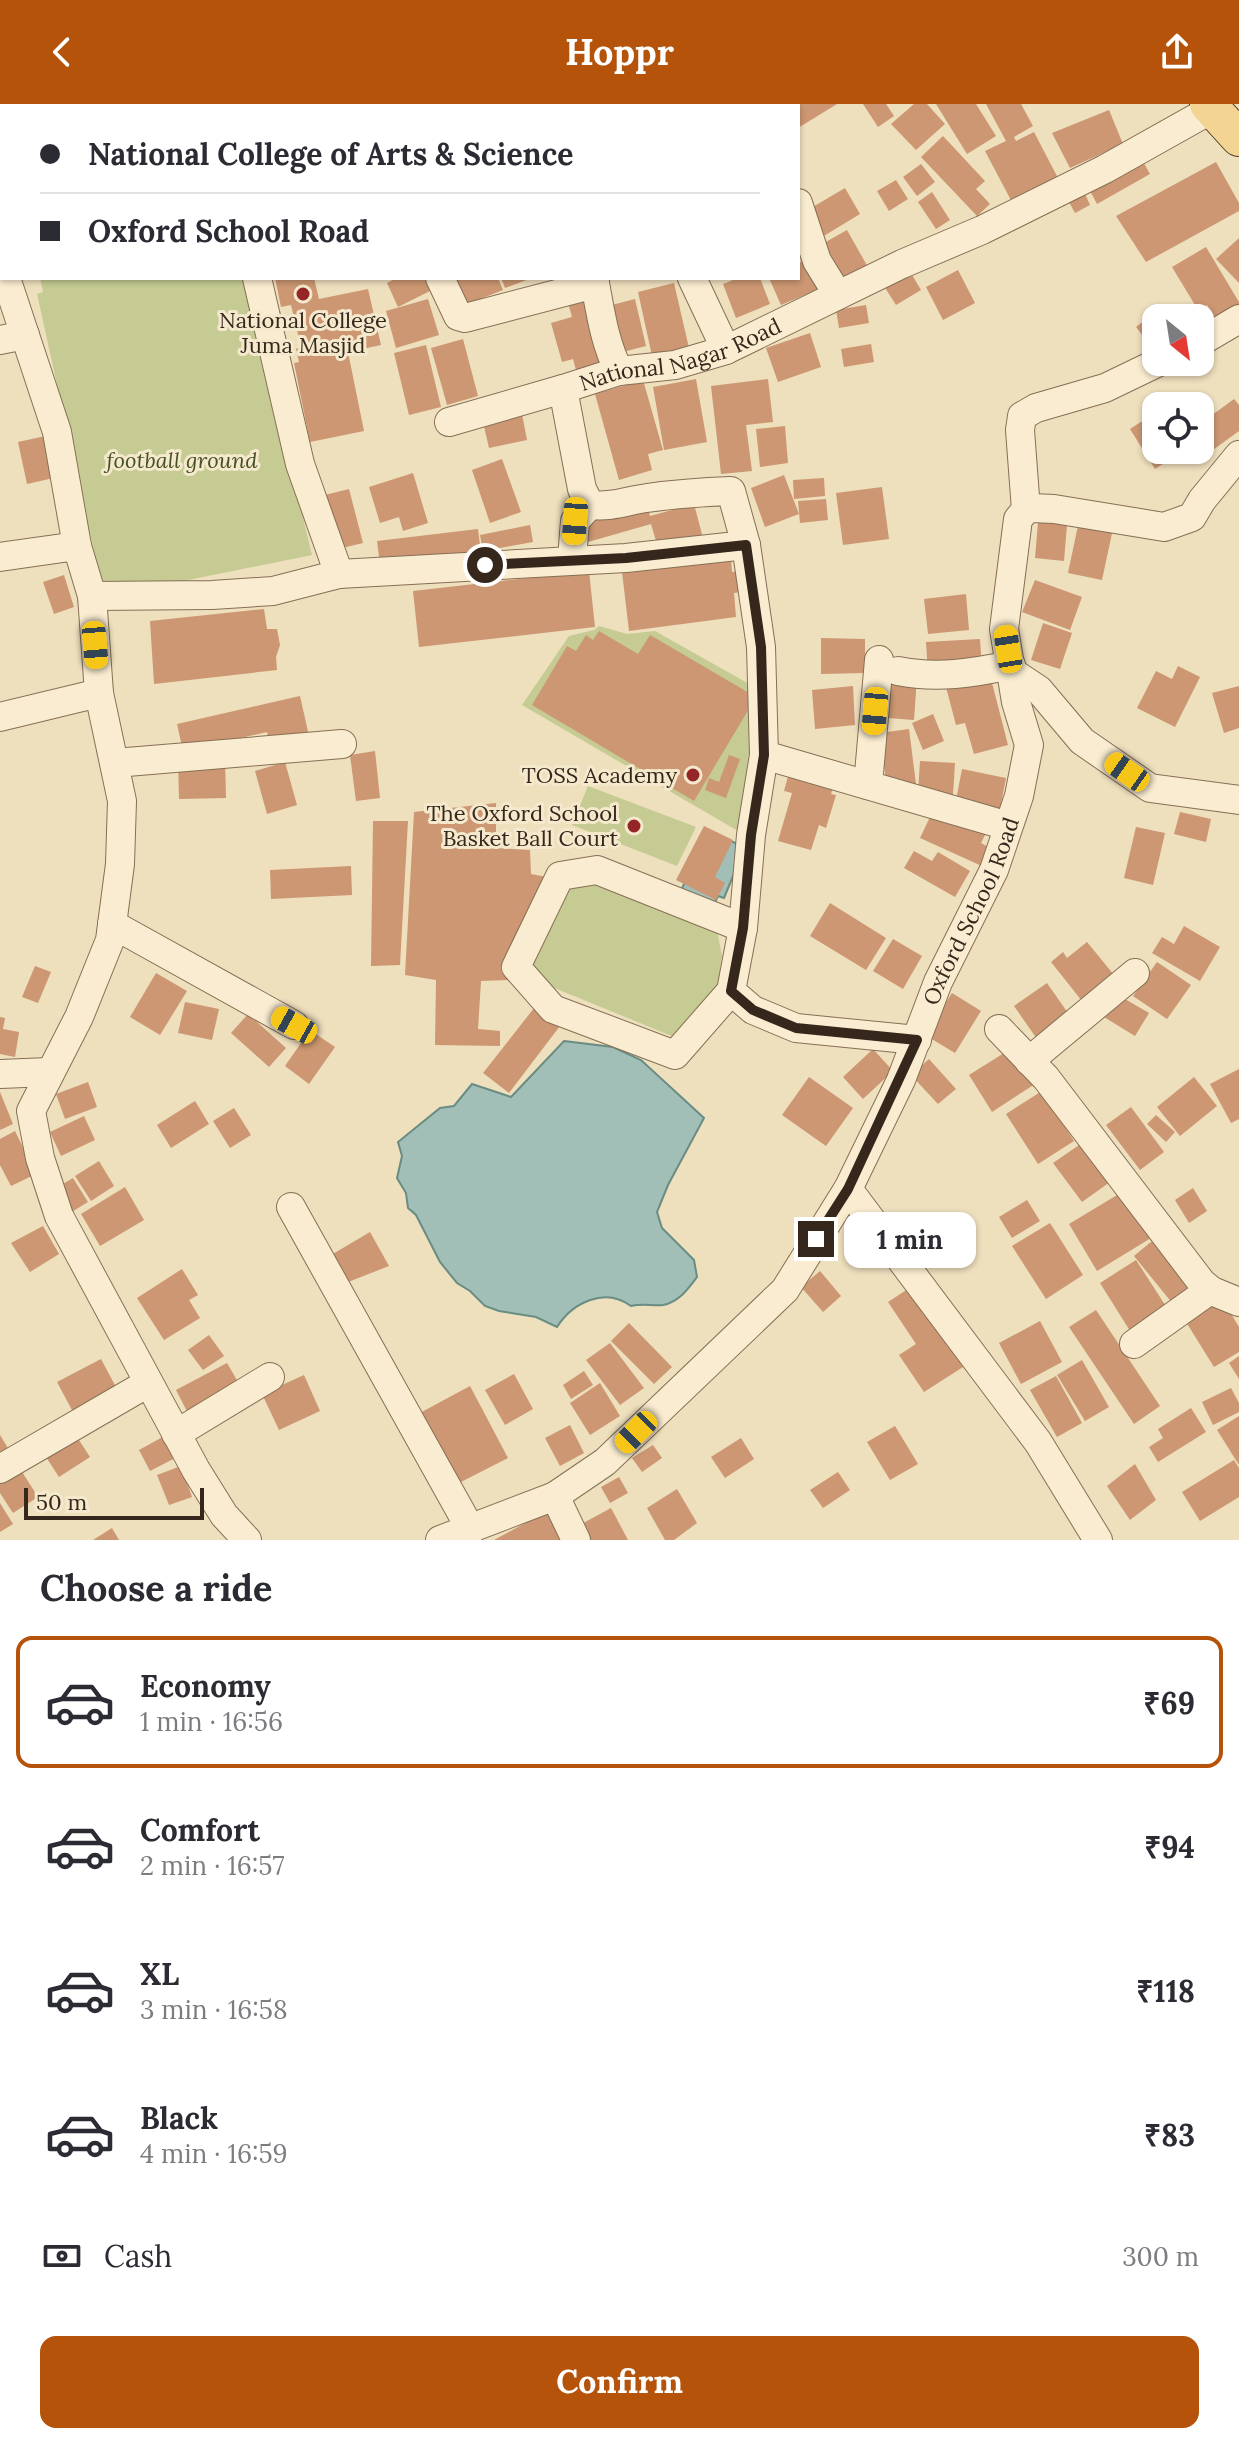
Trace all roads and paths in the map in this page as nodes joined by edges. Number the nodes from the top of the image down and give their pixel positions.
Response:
1 (1210, 106) edge
2 (1239, 138) edge
3 (800, 209) edge
4 (6, 280) edge
5 (257, 280) edge
6 (441, 280) edge
7 (693, 280) edge
8 (595, 281) edge
9 (838, 295) junction
10 (1239, 319) edge
11 (1214, 334) edge
12 (13, 338) edge
13 (726, 350) junction
14 (1142, 370) edge
15 (619, 371) junction
16 (563, 389) junction
17 (449, 422) dead end
18 (1239, 455) edge
19 (590, 505) junction
20 (1026, 510) junction
21 (746, 545) junction
22 (77, 546) junction
23 (0, 557) edge
24 (572, 559) junction
25 (339, 574) junction
26 (92, 596) junction
27 (1011, 669) junction
28 (99, 693) junction
29 (0, 717) edge
30 (342, 744) dead end
31 (764, 755) junction
32 (115, 763) junction
33 (868, 785) junction
34 (1239, 800) edge
35 (1008, 826) junction
36 (112, 924) junction
37 (743, 928) junction
38 (1135, 973) dead end
39 (731, 991) junction
40 (294, 1025) dead end
41 (999, 1029) dead end
42 (917, 1040) junction
43 (1029, 1061) junction
44 (49, 1072) junction
45 (0, 1074) edge
46 (848, 1189) junction
47 (291, 1207) dead end
48 (1210, 1290) junction
49 (1239, 1302) edge
50 (1134, 1344) dead end
51 (270, 1377) dead end
52 (148, 1383) junction
53 (176, 1434) junction
54 (0, 1469) edge
55 (555, 1496) junction
56 (471, 1530) junction
57 (247, 1540) edge
58 (440, 1540) edge
59 (576, 1540) edge
60 (1098, 1540) edge

1 - 2 main road
1 - 9 street, National Nagar Road
3 - 9 street
4 - 12 street
5 - 25 street
6 - 8 street
7 - 13 street
8 - 15 street
9 - 13 street, National Nagar Road
10 - 11 street
12 - 22 street
13 - 15 street, National Nagar Road
14 - 20 street
15 - 16 street, National Nagar Road
16 - 17 street
16 - 19 street, National Nagar Road
18 - 20 street
19 - 21 street
19 - 24 street
20 - 27 street, Oxford School Road
21 - 24 street
21 - 31 street
22 - 23 street
22 - 26 street
24 - 25 street
25 - 26 street
26 - 28 street
27 - 33 street
27 - 34 street
27 - 35 street, Oxford School Road
28 - 29 street
28 - 32 street
30 - 32 street
31 - 33 street
31 - 37 street
32 - 36 street
33 - 35 street
35 - 42 street, Oxford School Road
36 - 40 street
36 - 44 street
37 - 39 street
37 - 39 street
38 - 43 street
39 - 42 street
41 - 43 street
42 - 46 street, Oxford School Road
43 - 48 street
44 - 45 street
44 - 52 street
46 - 55 street, Oxford School Road
46 - 60 street
47 - 56 street
48 - 49 street
48 - 50 street
51 - 53 street
52 - 53 street
52 - 54 street
53 - 57 street
55 - 56 street, Oxford School Road
55 - 59 street
56 - 58 street, Oxford School Road

